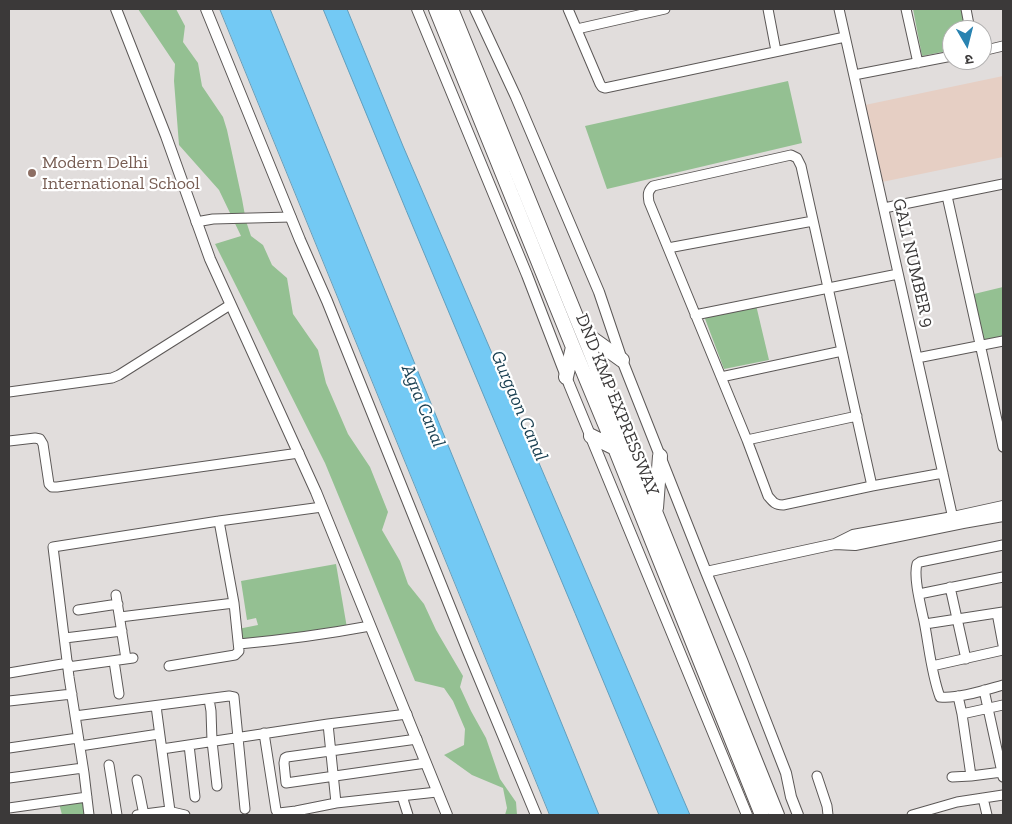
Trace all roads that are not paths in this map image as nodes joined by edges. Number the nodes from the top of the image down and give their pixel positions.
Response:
1 (116, 9) edge
2 (206, 9) edge
3 (416, 9) edge
4 (436, 9) edge
5 (451, 9) edge
6 (475, 9) edge
7 (568, 9) edge
8 (665, 9) edge
9 (768, 9) edge
10 (839, 9) edge
11 (906, 9) edge
12 (577, 29) junction
13 (845, 37) junction
14 (776, 51) junction
15 (942, 58) edge
16 (918, 63) junction
17 (854, 75) junction
18 (1003, 185) edge
19 (947, 196) junction
20 (884, 208) junction
21 (291, 217) junction
22 (813, 221) junction
23 (196, 222) junction
24 (668, 248) junction
25 (898, 274) junction
26 (828, 288) junction
27 (230, 305) junction
28 (695, 315) junction
29 (580, 326) junction
30 (1003, 342) edge
31 (981, 346) junction
32 (573, 347) junction
33 (842, 351) junction
34 (917, 358) junction
35 (622, 360) junction
36 (566, 377) junction
37 (721, 377) junction
38 (9, 392) edge
39 (856, 416) junction
40 (591, 436) junction
41 (747, 440) junction
42 (9, 441) edge
43 (1003, 446) edge
44 (615, 448) junction
45 (298, 453) junction
46 (660, 456) junction
47 (943, 473) junction
48 (872, 486) junction
49 (1003, 506) edge
50 (322, 507) junction
51 (655, 512) junction
52 (1003, 516) edge
53 (954, 520) junction
54 (220, 521) junction
55 (1003, 545) edge
56 (706, 572) junction
57 (1003, 577) edge
58 (950, 587) junction
59 (919, 594) junction
60 (234, 602) junction
61 (78, 610) dead end
62 (1000, 612) edge
63 (120, 617) junction
64 (957, 619) junction
65 (924, 624) junction
66 (370, 626) junction
67 (122, 631) junction
68 (64, 638) junction
69 (238, 644) junction
70 (1003, 645) edge
71 (1003, 650) edge
72 (966, 659) junction
73 (114, 661) junction
74 (68, 665) junction
75 (169, 666) dead end
76 (932, 666) junction
77 (9, 673) edge
78 (1003, 685) edge
79 (984, 690) junction
80 (72, 694) junction
81 (119, 694) dead end
82 (958, 696) junction
83 (209, 699) junction
84 (9, 701) edge
85 (1003, 705) edge
86 (156, 706) junction
87 (989, 708) junction
88 (407, 714) junction
89 (962, 714) junction
90 (75, 716) junction
91 (328, 724) junction
92 (999, 732) edge
93 (264, 733) junction
94 (159, 734) junction
95 (237, 737) junction
96 (417, 739) junction
97 (212, 741) junction
98 (79, 742) junction
99 (189, 745) junction
100 (9, 748) edge
101 (162, 749) junction
102 (330, 752) junction
103 (426, 763) junction
104 (109, 765) dead end
105 (83, 768) junction
106 (1003, 774) edge
107 (333, 776) junction
108 (817, 776) dead end
109 (971, 776) junction
110 (952, 777) dead end
111 (9, 778) edge
112 (137, 780) dead end
113 (217, 786) dead end
114 (437, 792) junction
115 (1003, 794) edge
116 (402, 796) junction
117 (87, 797) junction
118 (196, 797) dead end
119 (983, 798) junction
120 (336, 803) junction
121 (9, 808) edge
122 (245, 809) dead end
123 (170, 812) junction
124 (931, 813) edge
125 (89, 815) edge
126 (117, 815) edge
127 (142, 815) edge
128 (185, 815) edge
129 (408, 815) edge
130 (447, 815) edge
131 (536, 815) edge
132 (747, 815) edge
133 (762, 815) edge
134 (777, 815) edge
135 (798, 815) edge
136 (828, 815) edge
137 (912, 815) edge
138 (987, 815) edge

1 - 23 street
2 - 21 street
3 - 36 street
4 - 32 highway, DND KMP EXPRESSWAY
5 - 29 highway, DND KMP EXPRESSWAY
6 - 35 street
7 - 12 street
8 - 12 street
9 - 14 street
10 - 13 street, GALI NUMBER 9
11 - 16 street
12 - 14 street
13 - 14 street
13 - 17 street, GALI NUMBER 9
15 - 16 street
16 - 17 street
17 - 20 street, GALI NUMBER 9
18 - 19 street
19 - 20 street
19 - 31 street
20 - 25 street, GALI NUMBER 9
21 - 23 street
21 - 131 street
22 - 24 street
22 - 24 street
22 - 26 street
23 - 27 street
24 - 28 street
25 - 26 street
25 - 34 street, GALI NUMBER 9
26 - 28 street
26 - 33 street
27 - 38 street
27 - 45 street
28 - 37 street
29 - 35 highway
29 - 51 highway, DND KMP EXPRESSWAY
30 - 31 street
31 - 34 street
31 - 43 street
32 - 36 highway
32 - 44 highway, DND KMP EXPRESSWAY
33 - 37 street
33 - 39 street
34 - 47 street, GALI NUMBER 9
35 - 46 street
36 - 40 street
37 - 41 street
39 - 41 street
39 - 48 street
40 - 44 highway
40 - 132 street
41 - 48 street
42 - 45 street
44 - 133 highway, DND KMP EXPRESSWAY
45 - 50 street
46 - 51 highway
46 - 56 street
47 - 48 street
47 - 53 street, GALI NUMBER 9
49 - 53 street
50 - 54 street
50 - 66 street
51 - 134 highway, DND KMP EXPRESSWAY
52 - 53 street
53 - 56 street
54 - 60 street
54 - 68 street
55 - 59 street
56 - 135 street
57 - 58 street
58 - 59 street
58 - 64 street
59 - 65 street
60 - 63 street
60 - 69 street
61 - 63 street
62 - 64 street
62 - 70 street
63 - 67 street
64 - 65 street
64 - 72 street
65 - 76 street
66 - 69 street
66 - 88 street
67 - 68 street
67 - 73 street
68 - 74 street
69 - 75 street
71 - 72 street
72 - 76 street
73 - 74 street
73 - 81 street
74 - 77 street
74 - 80 street
76 - 82 street
78 - 79 street
79 - 82 street
79 - 87 street
80 - 84 street
80 - 90 street
82 - 89 street
83 - 86 street
83 - 95 street
83 - 97 street
85 - 87 street
86 - 90 street
86 - 94 street
87 - 89 street
87 - 92 street
88 - 91 street
88 - 96 street
89 - 109 street
90 - 98 street
91 - 93 street
91 - 102 street
92 - 106 street
93 - 95 street
93 - 120 street
94 - 98 street
94 - 101 street
95 - 97 street
95 - 122 street
96 - 102 street
96 - 103 street
97 - 99 street
97 - 113 street
98 - 100 street
98 - 105 street
99 - 101 street
99 - 118 street
101 - 123 street
102 - 107 street
102 - 107 street
103 - 107 street
103 - 114 street
104 - 126 street
105 - 111 street
105 - 117 street
106 - 109 street
107 - 120 street
108 - 136 street
109 - 110 street
112 - 127 street
114 - 116 street
114 - 130 street
115 - 119 street
116 - 120 street
116 - 129 street
117 - 121 street
117 - 125 street
119 - 124 street
119 - 138 street
123 - 127 street
123 - 128 street
124 - 137 street

